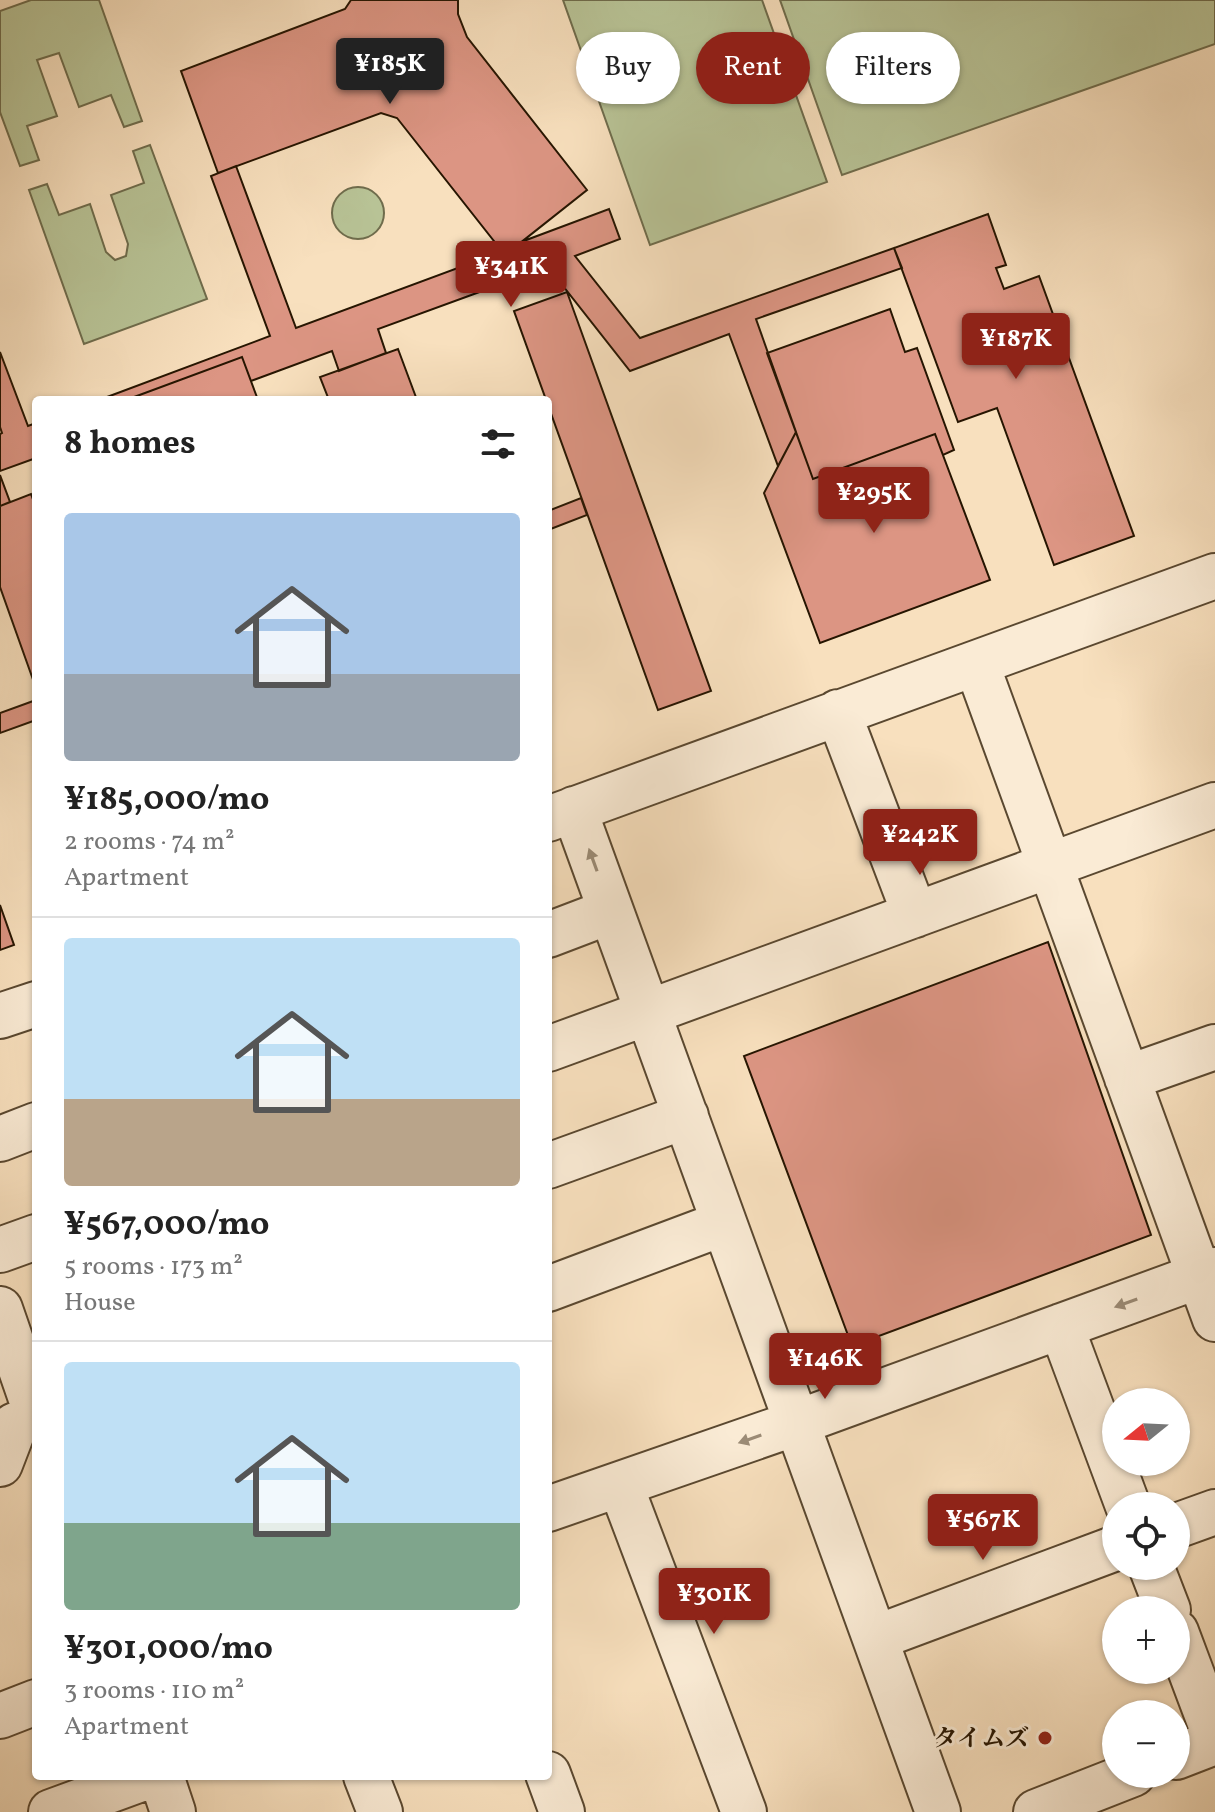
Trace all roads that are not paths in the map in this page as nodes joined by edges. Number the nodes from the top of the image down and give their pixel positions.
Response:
1 (1215, 576) edge
2 (977, 665) junction
3 (838, 712) junction
4 (1215, 805) edge
5 (561, 814) edge
6 (1050, 865) junction
7 (611, 911) junction
8 (915, 915) junction
9 (552, 933) edge
10 (32, 1005) edge
11 (648, 1013) junction
12 (0, 1016) edge
13 (1215, 1047) edge
14 (552, 1048) edge
15 (1127, 1078) junction
16 (686, 1116) junction
17 (32, 1127) edge
18 (0, 1139) edge
19 (552, 1165) edge
20 (724, 1223) junction
21 (32, 1238) edge
22 (0, 1250) edge
23 (1207, 1273) edge
24 (552, 1288) edge
25 (0, 1309) edge
26 (1215, 1319) edge
27 (1061, 1326) junction
28 (27, 1357) edge
29 (32, 1389) edge
30 (32, 1417) edge
31 (796, 1423) junction
32 (0, 1464) edge
33 (620, 1484) junction
34 (1123, 1492) edge
35 (552, 1508) edge
36 (1215, 1512) edge
37 (1190, 1521) edge
38 (1102, 1553) edge
39 (875, 1638) junction
40 (1190, 1669) edge
41 (32, 1704) edge
42 (0, 1716) edge
43 (1215, 1736) edge
44 (1215, 1742) edge
45 (1190, 1752) edge
46 (138, 1780) edge
47 (162, 1780) edge
48 (368, 1780) edge
49 (550, 1780) edge
50 (1102, 1786) edge
51 (51, 1812) edge
52 (173, 1812) edge
53 (380, 1812) edge
54 (562, 1812) edge
55 (744, 1812) edge
56 (938, 1812) edge
57 (1036, 1812) edge

1 - 2 street
2 - 3 street
2 - 6 street
3 - 5 street
3 - 8 street
4 - 6 street
7 -> 5 street
6 - 8 street
6 - 15 street
7 - 9 street
7 - 11 street
8 - 11 street
10 - 12 street
11 - 14 street
11 - 16 street
13 - 15 street
15 - 23 street
16 - 19 street
16 - 20 street
17 - 18 street
20 - 24 street
20 - 31 street
21 - 22 street
23 - 26 street
23 -> 27 street
25 - 28 street
27 - 31 street
27 - 34 street
28 - 29 street
30 - 32 street
31 -> 33 street
31 - 39 street
33 - 35 street
33 - 55 street
36 - 37 street
38 - 39 street
39 - 56 street
40 - 43 street
41 - 42 street
44 - 45 street
46 - 51 street
47 - 52 street
48 - 53 street
49 - 54 street
50 - 57 street

